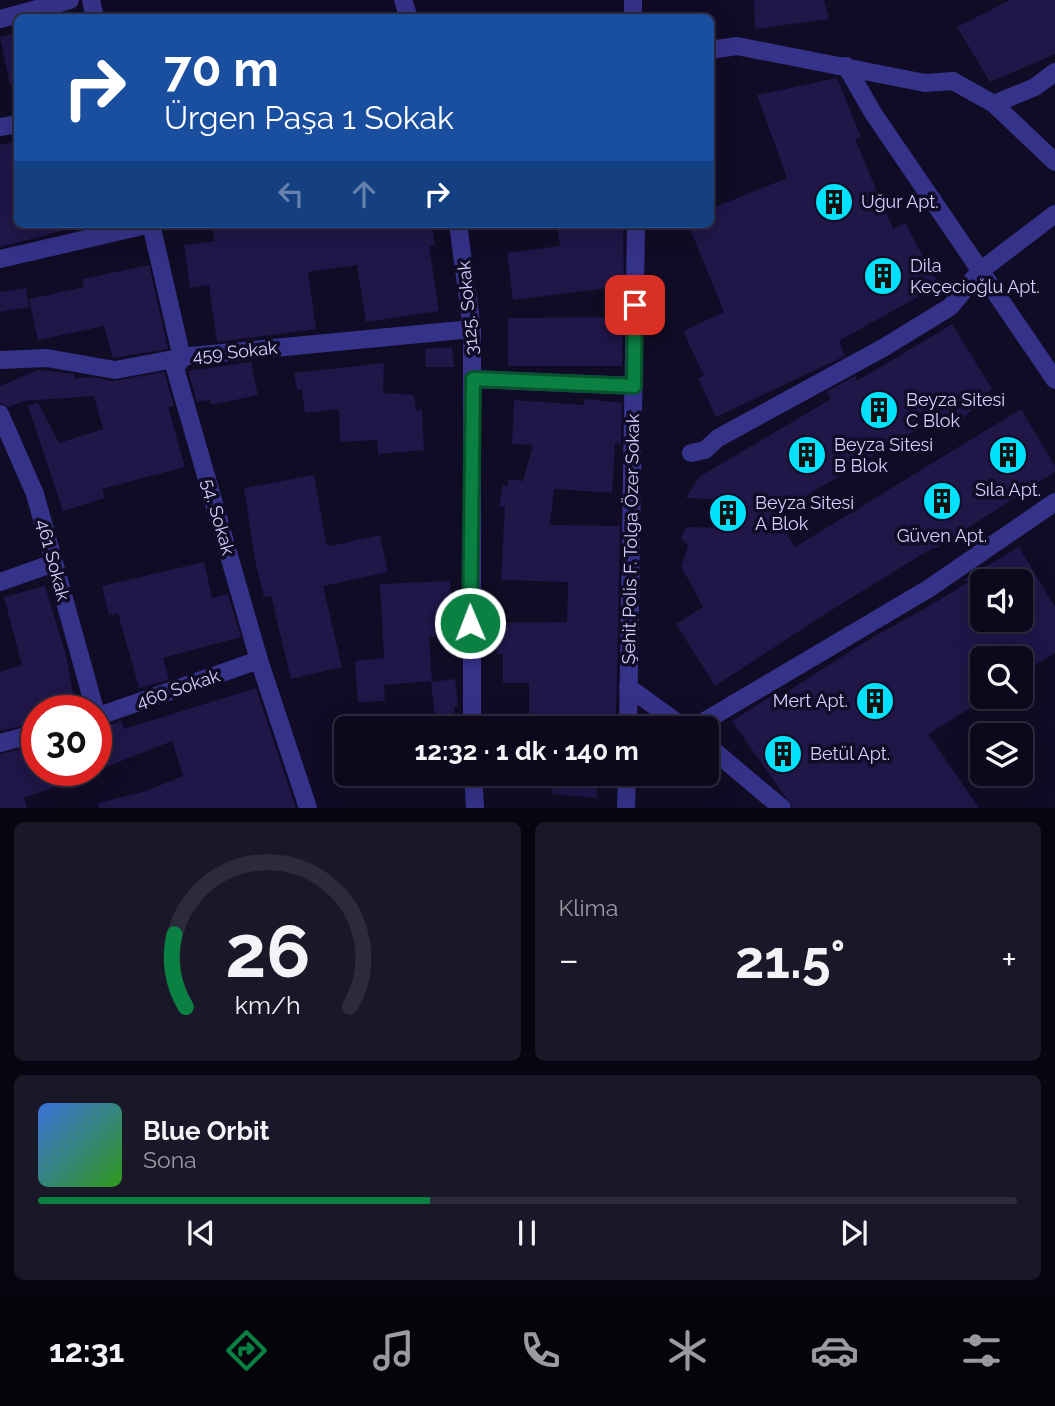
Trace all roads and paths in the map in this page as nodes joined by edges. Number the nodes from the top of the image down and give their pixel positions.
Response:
1 (70, 0) edge
2 (18, 14) edge
3 (714, 49) edge
4 (846, 66) junction
5 (1055, 72) edge
6 (994, 104) junction
7 (1055, 162) edge
8 (1055, 214) edge
9 (134, 228) edge
10 (152, 228) edge
11 (459, 228) edge
12 (636, 228) edge
13 (0, 259) edge
14 (980, 271) junction
15 (472, 329) junction
16 (182, 358) junction
17 (0, 360) edge
18 (473, 379) junction
19 (1055, 380) edge
20 (634, 386) junction
21 (0, 414) edge
22 (691, 453) dead end
23 (1055, 502) edge
24 (54, 564) junction
25 (0, 582) edge
26 (259, 660) junction
27 (628, 687) junction
28 (90, 695) edge
29 (112, 710) edge
30 (472, 716) edge
31 (628, 716) edge
32 (668, 716) edge
33 (713, 716) edge
34 (21, 737) edge
35 (0, 743) edge
36 (719, 755) edge
37 (474, 786) edge
38 (627, 786) edge
39 (308, 807) edge
40 (475, 807) edge
41 (626, 807) edge
42 (782, 807) edge

1 - 2 street
3 - 4 street
4 - 6 street
4 - 14 street
5 - 6 street
6 - 7 street
8 - 14 street
9 - 13 street
10 - 16 street, 54. Sokak
11 - 15 street, 3125. Sokak
12 - 20 street, Şehit Polis F. Tolga Özer Sokak
14 - 19 street
14 - 22 street
15 - 16 street, 459 Sokak
15 - 18 street, 3125. Sokak
16 - 17 street, 459 Sokak
16 - 26 street, 54. Sokak
18 - 20 street
18 - 30 street, 3125. Sokak
20 - 27 street, Şehit Polis F. Tolga Özer Sokak
21 - 24 street, 461 Sokak
23 - 33 street
24 - 25 street
24 - 28 street, 461 Sokak
26 - 29 street, 460 Sokak
26 - 39 street, 54. Sokak
27 - 31 street, Şehit Polis F. Tolga Özer Sokak
27 - 32 street
34 - 35 street
36 - 42 street
37 - 40 street
38 - 41 street

